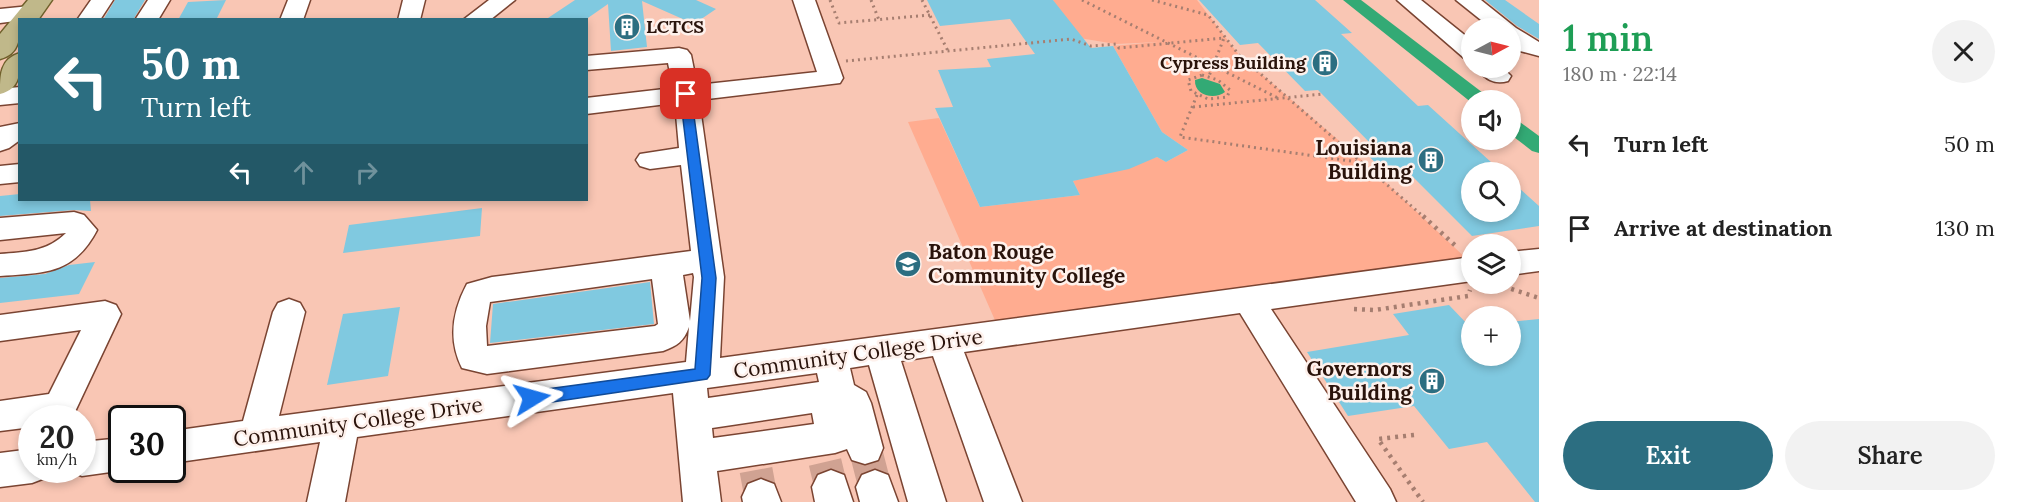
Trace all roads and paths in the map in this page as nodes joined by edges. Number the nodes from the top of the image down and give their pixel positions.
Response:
1 (102, 0) edge
2 (159, 0) edge
3 (299, 0) edge
4 (414, 0) edge
5 (504, 0) edge
6 (804, 0) edge
7 (830, 0) edge
8 (871, 0) edge
9 (922, 0) edge
10 (1082, 0) edge
11 (1152, 0) edge
12 (1408, 0) edge
13 (1467, 0) edge
14 (38, 14) edge
15 (930, 15) junction
16 (0, 16) edge
17 (89, 18) edge
18 (147, 18) edge
19 (292, 18) edge
20 (410, 18) edge
21 (477, 18) edge
22 (1491, 18) edge
23 (879, 20) junction
24 (18, 33) edge
25 (1224, 38) junction
26 (1521, 41) edge
27 (1168, 43) junction
28 (1461, 44) edge
29 (1539, 49) edge
30 (0, 51) edge
31 (948, 51) junction
32 (18, 63) edge
33 (588, 63) edge
34 (1212, 65) junction
35 (834, 70) junction
36 (1209, 76) junction
37 (0, 86) edge
38 (686, 94) junction
39 (1323, 94) dead end
40 (18, 95) edge
41 (1197, 95) junction
42 (0, 97) edge
43 (1290, 97) junction
44 (1278, 98) junction
45 (1216, 100) junction
46 (1223, 104) junction
47 (588, 106) edge
48 (1193, 107) junction
49 (694, 155) junction
50 (650, 160) dead end
51 (1365, 163) junction
52 (18, 173) edge
53 (0, 175) edge
54 (0, 228) edge
55 (1461, 255) edge
56 (707, 260) junction
57 (1539, 260) edge
58 (1521, 262) edge
59 (1461, 263) edge
60 (0, 265) edge
61 (666, 266) junction
62 (1521, 292) edge
63 (1469, 294) edge
64 (1539, 298) edge
65 (1248, 300) junction
66 (1344, 306) dead end
67 (289, 312) dead end
68 (0, 328) edge
69 (944, 342) junction
70 (881, 350) junction
71 (830, 357) junction
72 (695, 376) junction
73 (832, 395) junction
74 (61, 405) edge
75 (18, 415) edge
76 (0, 416) edge
77 (693, 416) junction
78 (342, 424) junction
79 (257, 435) junction
80 (1414, 435) dead end
81 (186, 445) edge
82 (865, 448) tunnel mouth
83 (697, 457) junction
84 (827, 473) edge
85 (757, 480) edge
86 (326, 502) edge
87 (702, 502) edge
88 (927, 502) edge
89 (1003, 502) edge
90 (1377, 502) edge
91 (1423, 502) edge

1 - 17 street
2 - 18 street
3 - 19 street
4 - 20 street
5 - 21 street
6 - 35 street
7 - 23 path
8 - 23 path
9 - 15 path
10 - 27 path
11 - 25 path
12 - 28 street
13 - 22 street
14 - 16 street
15 - 23 path
15 - 31 path
24 - 30 main road
25 - 27 path
25 - 34 path
25 - 43 path
26 - 29 street
27 - 31 path
27 - 34 path
31 - 35 path
32 - 37 main road
33 - 38 street
34 - 36 path
34 - 44 path
35 - 38 street
36 - 41 path
36 - 45 path
38 - 47 street
38 - 49 street
39 - 43 path
40 - 42 street
41 - 45 path
41 - 48 path
43 - 44 path
43 - 51 path
44 - 46 path
45 - 46 path
46 - 48 path
48 - 51 path
49 - 50 street
49 - 56 street
51 - 55 path
52 - 53 street
54 - 60 street
56 - 61 street
56 - 72 street
57 - 58 street
59 - 65 street, Community College Drive
61 - 61 street
62 - 64 path
63 - 66 path
65 - 69 street, Community College Drive
65 - 90 street
67 - 79 street
68 - 74 street
69 - 70 street, Community College Drive
69 - 89 street
70 - 71 street, Community College Drive
70 - 88 street
71 - 72 street, Community College Drive
71 - 73 street
72 - 77 street
72 - 78 street, Community College Drive
73 - 77 street
73 - 82 street
73 - 84 street
75 - 76 street
77 - 83 street
78 - 79 street, Community College Drive
78 - 86 street
79 - 81 street, Community College Drive
80 - 91 path
83 - 85 street
83 - 87 street
84 - 85 street

